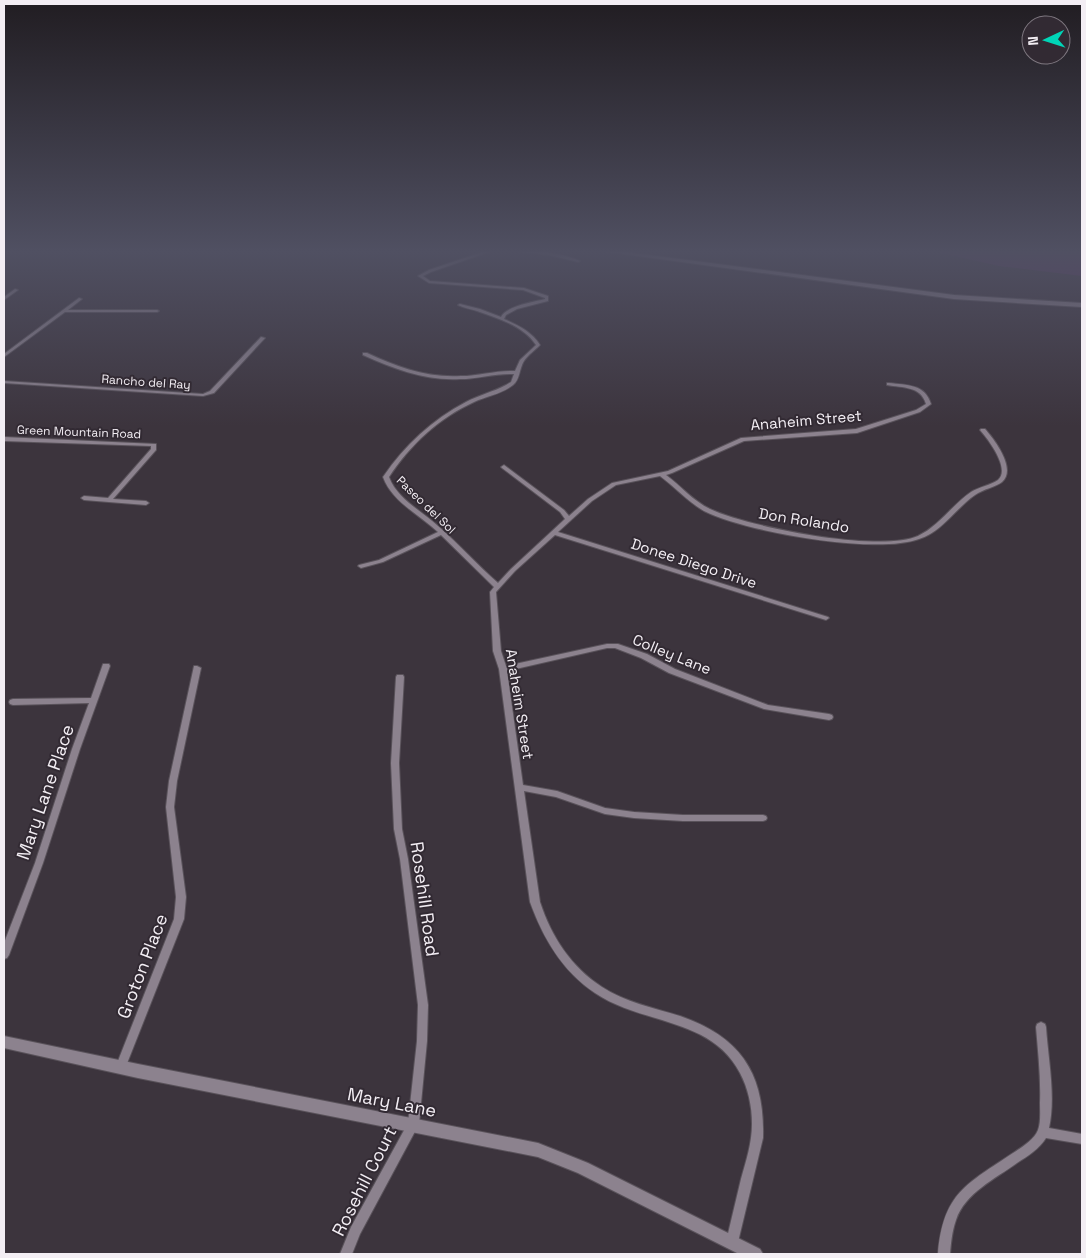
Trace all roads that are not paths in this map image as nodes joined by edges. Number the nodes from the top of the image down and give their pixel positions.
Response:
1 (67, 309) edge
2 (471, 309) edge
3 (516, 309) edge
4 (64, 311) junction
5 (157, 311) dead end
6 (502, 319) junction
7 (263, 338) dead end
8 (4, 348) edge
9 (13, 349) junction
10 (365, 354) dead end
11 (4, 356) edge
12 (517, 373) junction
13 (4, 382) edge
14 (889, 384) dead end
15 (983, 430) dead end
16 (4, 439) edge
17 (504, 467) dead end
18 (661, 474) junction
19 (84, 498) dead end
20 (110, 499) junction
21 (146, 503) dead end
22 (569, 520) junction
23 (441, 533) junction
24 (555, 533) junction
25 (361, 566) dead end
26 (497, 586) junction
27 (826, 618) dead end
28 (106, 666) dead end
29 (197, 668) dead end
30 (503, 669) junction
31 (400, 677) dead end
32 (94, 700) junction
33 (13, 702) dead end
34 (829, 717) dead end
35 (519, 786) junction
36 (763, 818) dead end
37 (4, 955) edge
38 (1041, 1027) dead end
39 (4, 1042) edge
40 (121, 1066) junction
41 (412, 1124) junction
42 (1044, 1132) junction
43 (1082, 1139) edge
44 (732, 1242) junction
45 (346, 1254) edge
46 (755, 1254) edge
47 (944, 1254) edge

1 - 4 street
2 - 6 street, Paseo del Sol
3 - 6 street
4 - 5 street
4 - 9 street
6 - 12 street, Paseo del Sol
7 - 13 street, Rancho del Ray
8 - 9 street
9 - 11 street
10 - 12 street
12 - 23 street, Paseo del Sol
14 - 18 street, Anaheim Street
15 - 18 street, Don Rolando
16 - 20 street, Green Mountain Road
17 - 22 street
18 - 22 street, Anaheim Street
19 - 20 street
20 - 21 street
22 - 24 street, Anaheim Street
23 - 25 street
23 - 26 street, Paseo del Sol
24 - 26 street, Anaheim Street
24 - 27 street, Donee Diego Drive
26 - 30 street, Anaheim Street
28 - 32 street, Mary Lane Place
29 - 40 street, Groton Place
30 - 34 street, Colley Lane
30 - 35 street, Anaheim Street
31 - 41 street, Rosehill Road
32 - 33 street
32 - 37 street, Mary Lane Place
35 - 36 street
35 - 44 street, Anaheim Street
38 - 42 street
39 - 40 street, Mary Lane
40 - 41 street, Mary Lane
41 - 44 street, Mary Lane
41 - 45 street, Rosehill Court
42 - 43 street
42 - 47 street
44 - 46 street, Mary Lane

